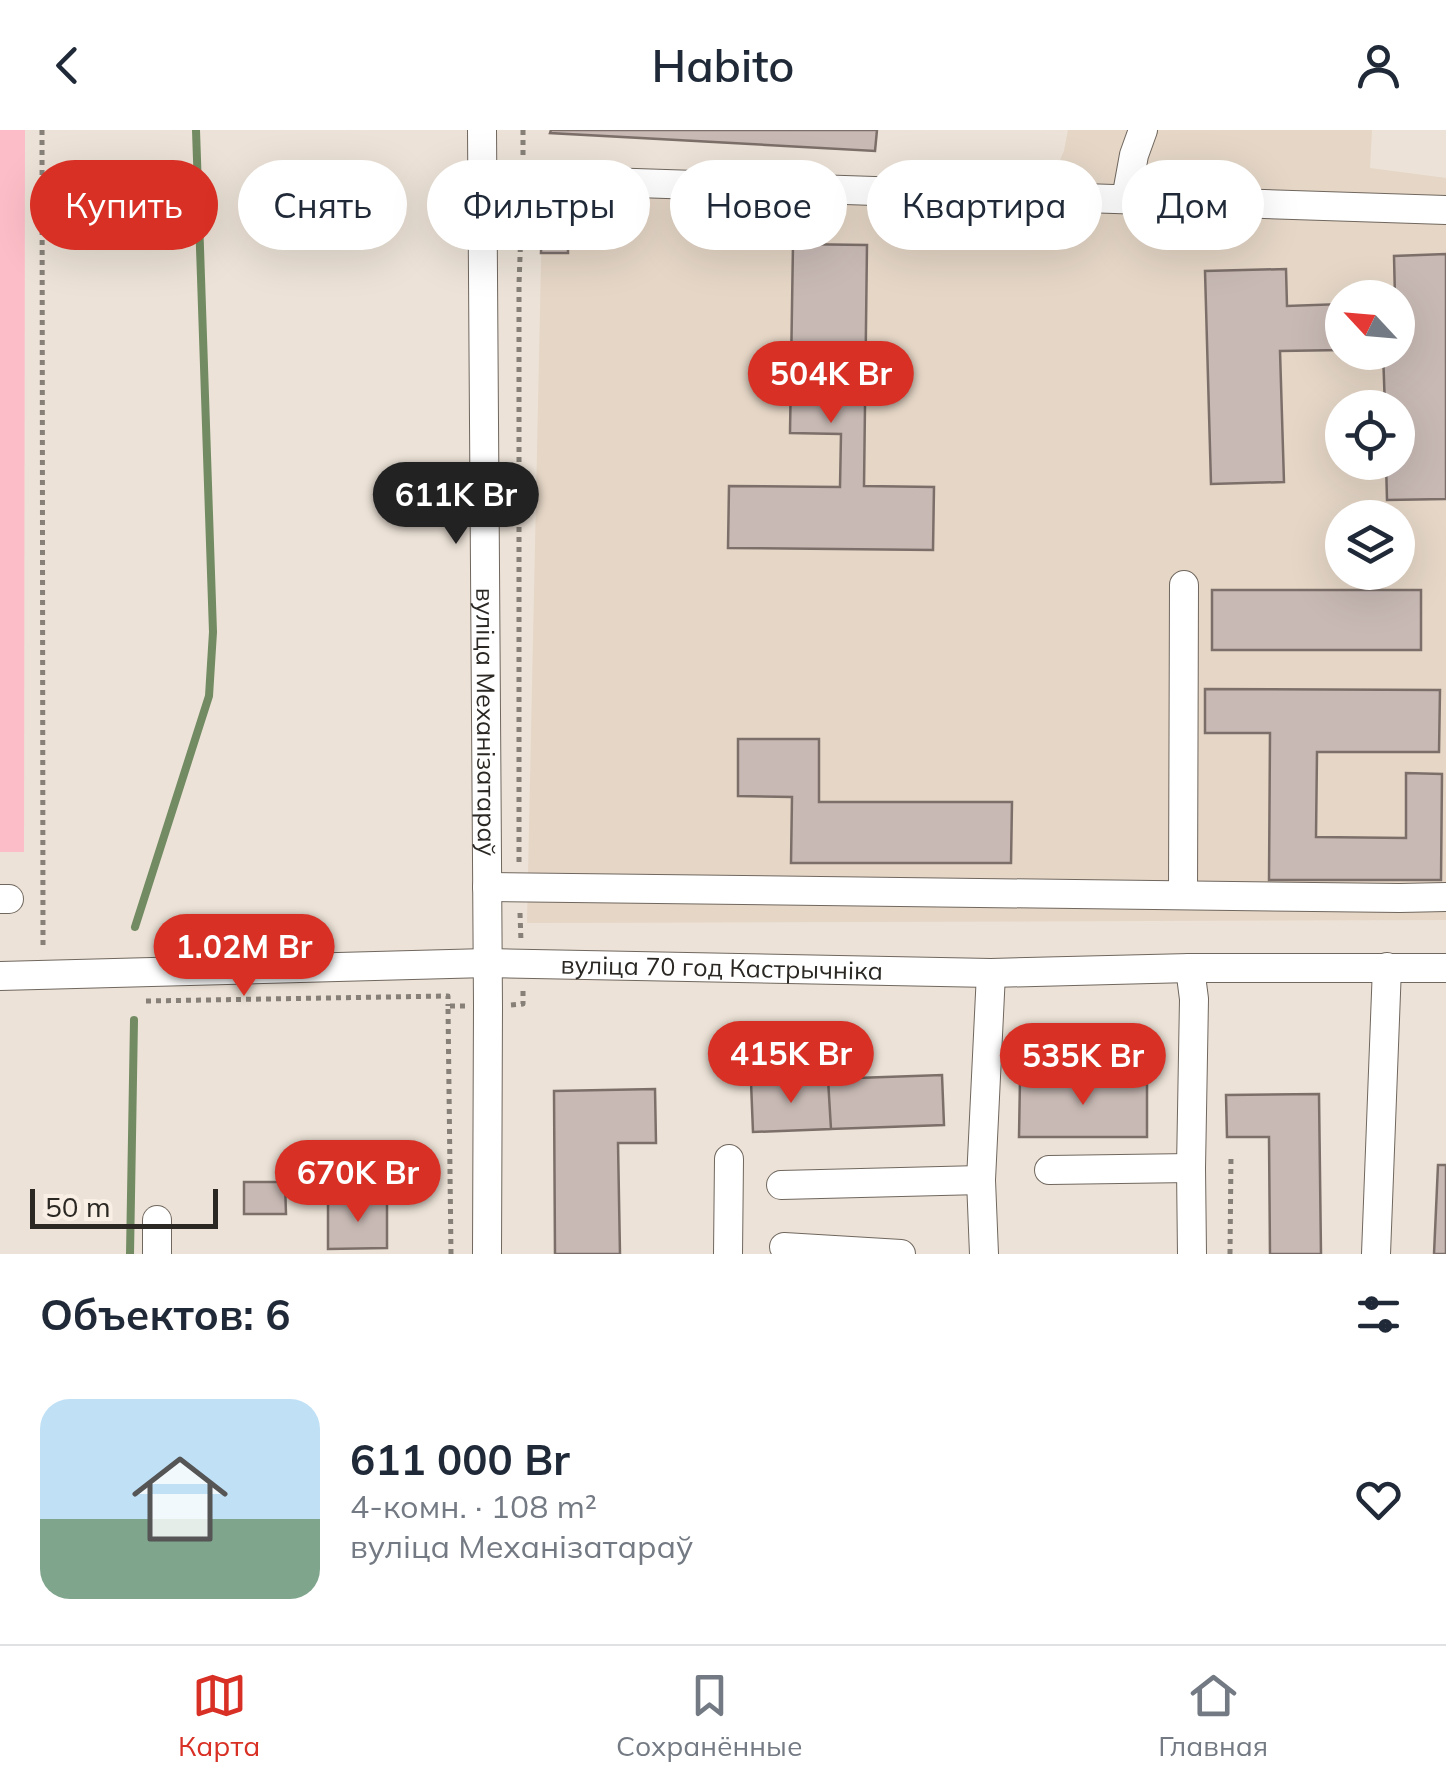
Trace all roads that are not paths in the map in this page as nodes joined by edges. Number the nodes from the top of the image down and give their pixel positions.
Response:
1 (482, 130) edge
2 (1143, 130) edge
3 (483, 160) edge
4 (1133, 160) edge
5 (650, 183) edge
6 (1122, 199) edge
7 (1264, 204) edge
8 (1446, 210) edge
9 (483, 250) edge
10 (1184, 585) dead end
11 (487, 887) junction
12 (1183, 895) junction
13 (1446, 896) edge
14 (487, 963) junction
15 (1387, 967) junction
16 (1190, 968) junction
17 (1446, 968) edge
18 (991, 973) junction
19 (0, 976) edge
20 (729, 1159) dead end
21 (1191, 1168) junction
22 (1049, 1170) dead end
23 (981, 1180) junction
24 (781, 1185) dead end
25 (156, 1220) dead end
26 (784, 1247) dead end
27 (157, 1254) edge
28 (487, 1254) edge
29 (728, 1254) edge
30 (902, 1254) edge
31 (984, 1254) edge
32 (1192, 1254) edge
33 (1376, 1254) edge

1 - 3 street, вуліца Механізатараў
2 - 4 street
5 - 6 street
7 - 8 street
9 - 11 street, вуліца Механізатараў
10 - 12 street
11 - 12 street
11 - 14 street, вуліца Механізатараў
12 - 13 street
14 - 18 street, вуліца 70 год Кастрычніка
14 - 19 street, вуліца 70 год Кастрычніка
14 - 28 street, вуліца Механізатараў
15 - 16 street, вуліца 70 год Кастрычніка
15 - 17 street, вуліца 70 год Кастрычніка
15 - 33 street
16 - 18 street, вуліца 70 год Кастрычніка
16 - 21 street
18 - 23 street
20 - 29 street
21 - 22 street
21 - 32 street
23 - 24 street
23 - 31 street
25 - 27 street
26 - 30 street

